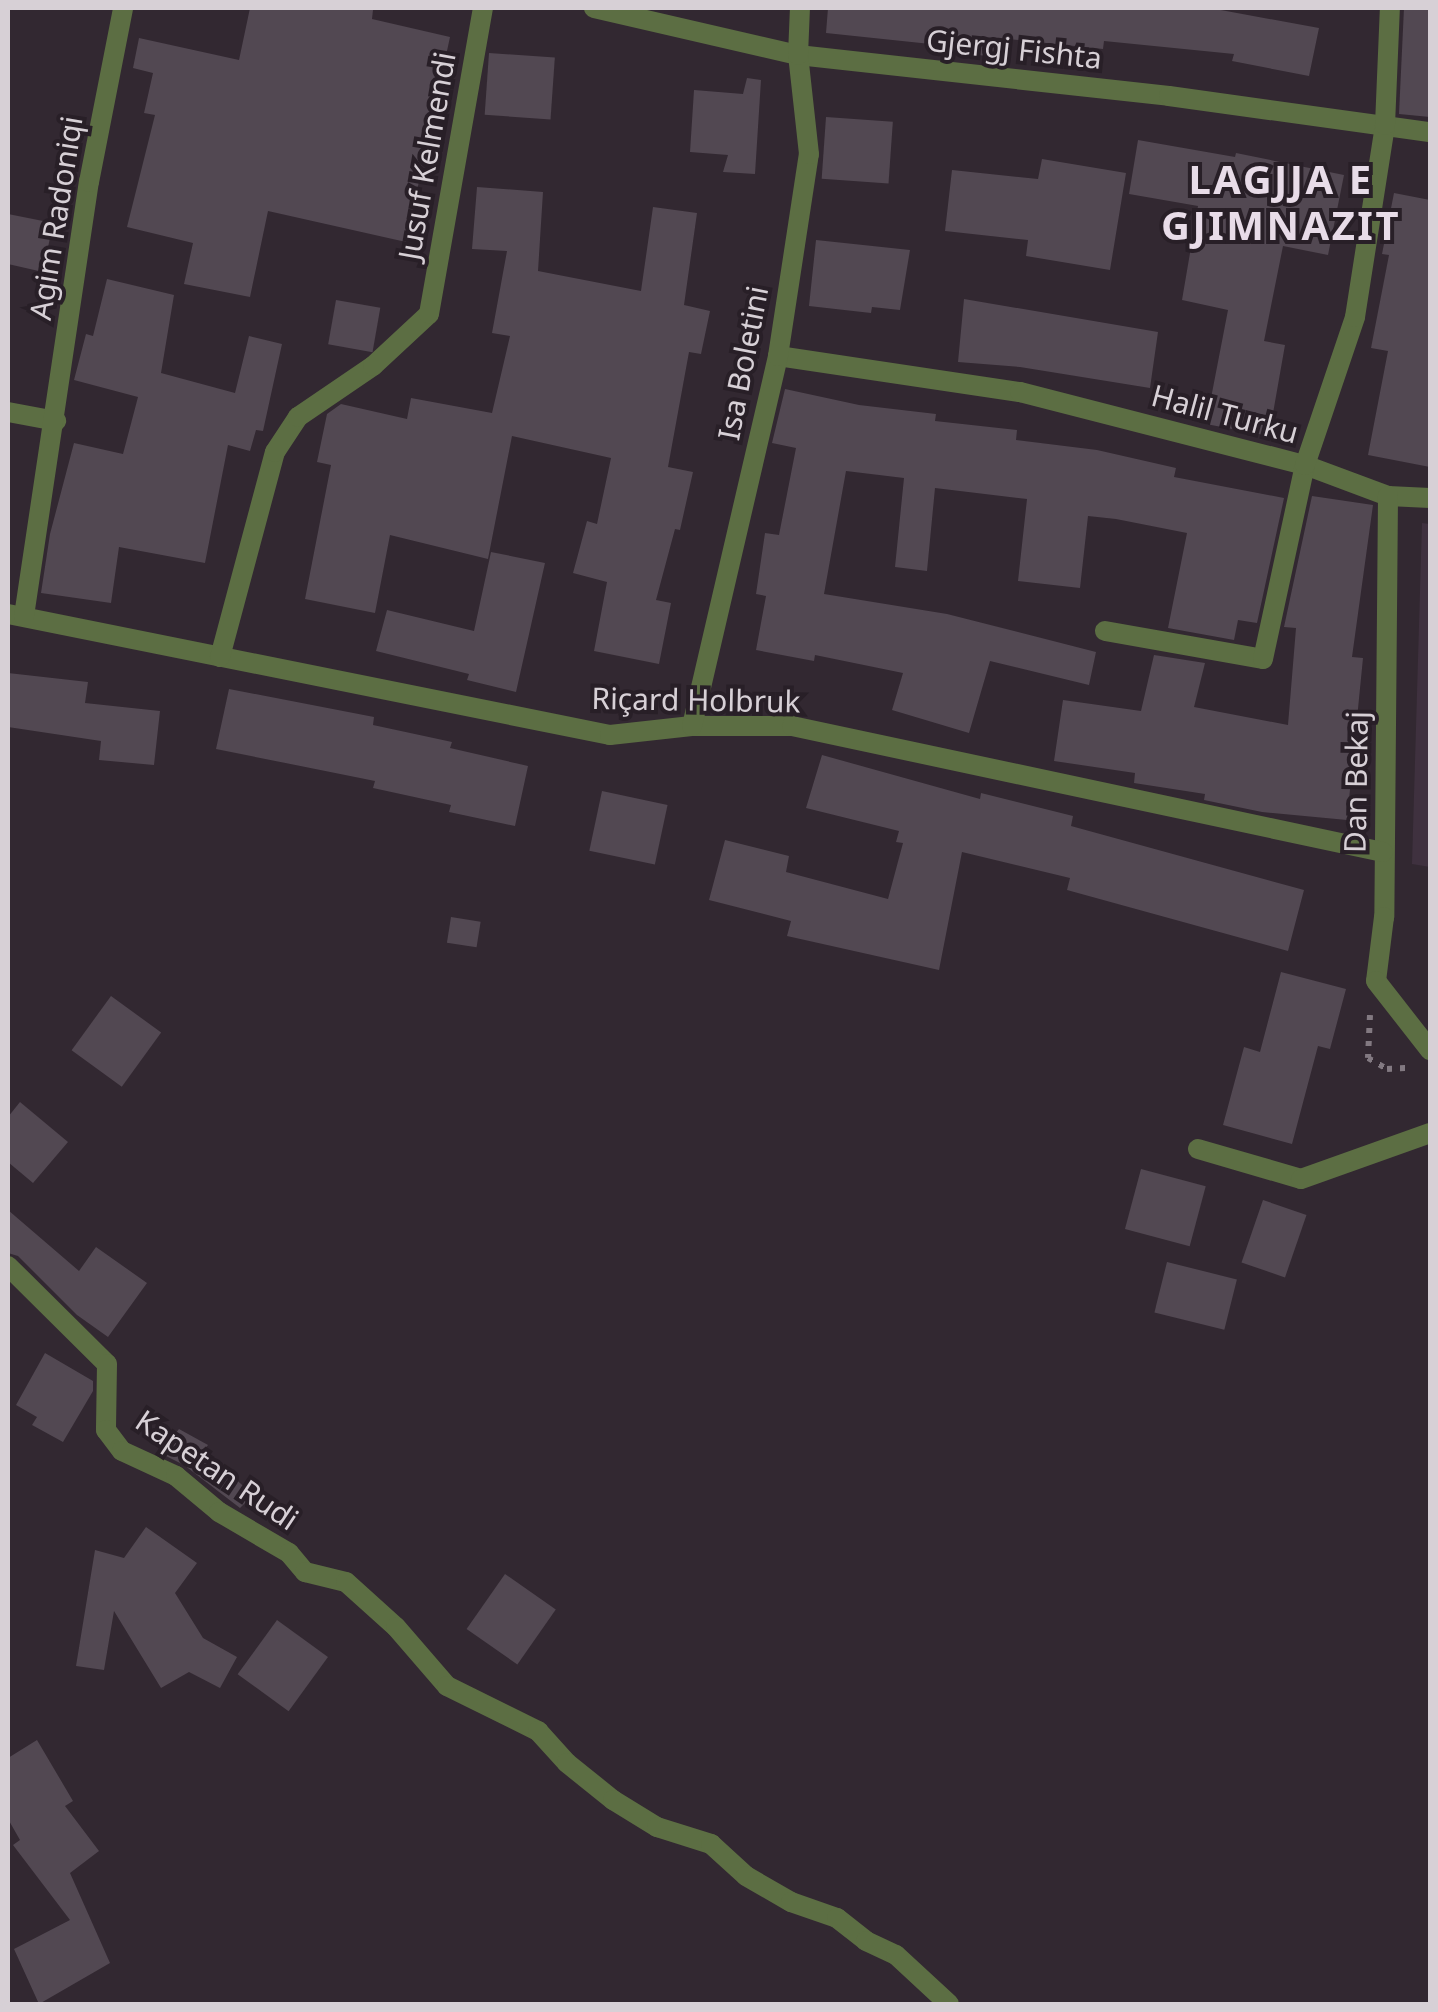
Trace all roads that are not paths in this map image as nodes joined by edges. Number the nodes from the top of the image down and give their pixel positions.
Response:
1 (123, 8) edge
2 (483, 8) edge
3 (594, 8) edge
4 (800, 8) edge
5 (1390, 8) edge
6 (798, 55) junction
7 (1386, 125) junction
8 (1430, 132) edge
9 (778, 356) junction
10 (8, 412) edge
11 (56, 421) junction
12 (1305, 465) junction
13 (1388, 496) junction
14 (1430, 498) edge
15 (16, 615) edge
16 (1105, 631) dead end
17 (220, 657) junction
18 (692, 726) junction
19 (1383, 852) junction
20 (1427, 1059) edge
21 (1430, 1133) edge
22 (1198, 1149) dead end
23 (8, 1266) edge
24 (948, 2004) edge

1 - 11 street, Agim Radoniqi
2 - 17 street, Jusuf Kelmendi
3 - 6 street, Gjergj Fishta
4 - 6 street, Isa Boletini
5 - 7 street
6 - 7 street, Gjergj Fishta
6 - 9 street, Isa Boletini
7 - 8 street, Gjergj Fishta
7 - 12 street
9 - 12 street, Halil Turku
9 - 18 street, Isa Boletini
10 - 11 street
11 - 15 street, Agim Radoniqi
12 - 13 street
12 - 16 street, Halil Turku
13 - 14 street
13 - 19 street, Dan Bekaj
15 - 17 street, Riçard Holbruk
17 - 18 street, Riçard Holbruk
18 - 19 street, Riçard Holbruk
19 - 20 street, Dan Bekaj
21 - 22 street
23 - 24 street, Kapetan Rudi

